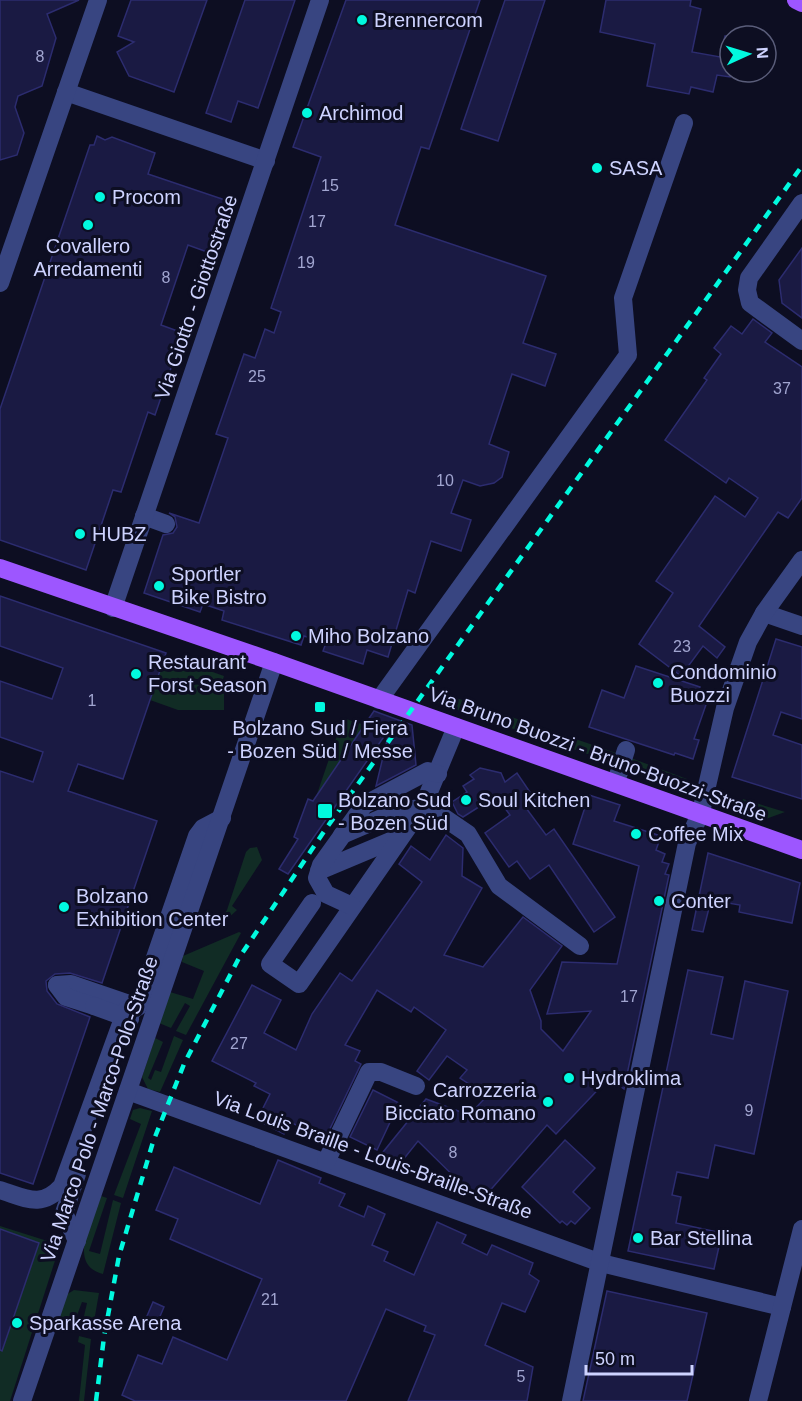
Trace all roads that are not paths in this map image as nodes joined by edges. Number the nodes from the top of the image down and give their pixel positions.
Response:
1 (98, 0) edge
2 (320, 0) edge
3 (796, 0) edge
4 (802, 3) edge
5 (66, 92) junction
6 (684, 123) dead end
7 (266, 161) junction
8 (802, 203) edge
9 (0, 283) edge
10 (802, 341) edge
11 (144, 516) junction
12 (166, 524) dead end
13 (802, 560) edge
14 (0, 568) edge
15 (113, 608) junction
16 (764, 613) junction
17 (802, 626) edge
18 (274, 662) junction
19 (379, 700) junction
20 (456, 727) junction
21 (626, 750) dead end
22 (438, 774) junction
23 (616, 782) junction
24 (423, 806) junction
25 (701, 812) junction
26 (222, 818) junction
27 (342, 835) junction
28 (402, 836) junction
29 (802, 850) edge
30 (319, 871) junction
31 (312, 903) dead end
32 (352, 906) junction
33 (580, 946) dead end
34 (96, 1000) dead end
35 (131, 1012) junction
36 (154, 1020) junction
37 (416, 1086) dead end
38 (128, 1091) junction
39 (326, 1162) junction
40 (0, 1190) edge
41 (802, 1229) edge
42 (77, 1241) junction
43 (601, 1263) junction
44 (782, 1307) junction
45 (22, 1401) edge
46 (571, 1401) edge
47 (758, 1401) edge

1 - 5 street
2 - 7 street, Via Giotto - Giottostraße
3 - 4 main road
5 - 7 street
5 - 9 street
6 - 19 street
7 - 11 street, Via Giotto - Giottostraße
8 - 10 street
11 - 12 street
11 - 15 street, Via Giotto - Giottostraße
13 - 16 street
14 - 15 main road, Via Bruno Buozzi - Bruno-Buozzi-Straße
15 - 18 main road, Via Bruno Buozzi - Bruno-Buozzi-Straße
16 - 17 street
16 - 25 street
18 - 19 main road, Via Bruno Buozzi - Bruno-Buozzi-Straße
18 - 26 street, Via Marco Polo - Marco-Polo-Straße
19 - 20 main road, Via Bruno Buozzi - Bruno-Buozzi-Straße
20 - 22 street
20 - 23 main road, Via Bruno Buozzi - Bruno-Buozzi-Straße
21 - 23 street
22 - 24 street
22 - 27 street
23 - 25 main road, Via Bruno Buozzi - Bruno-Buozzi-Straße
24 - 27 street
24 - 28 street
24 - 33 street
25 - 29 main road, Via Bruno Buozzi - Bruno-Buozzi-Straße
25 - 43 street
26 - 35 street
26 - 36 street, Via Marco Polo - Marco-Polo-Straße
27 - 30 street
28 - 30 street
28 - 32 street
30 - 32 street
31 - 32 street
34 - 35 street, bridge
35 - 36 street
35 - 40 street
35 - 42 street
36 - 38 street, Via Marco Polo - Marco-Polo-Straße
37 - 39 street
38 - 39 street, Via Louis Braille - Louis-Braille-Straße
38 - 42 street, Via Marco Polo - Marco-Polo-Straße
39 - 43 street, Via Louis Braille - Louis-Braille-Straße
41 - 44 street
42 - 45 street, Via Marco Polo - Marco-Polo-Straße
43 - 44 street, Via Louis Braille - Louis-Braille-Straße
43 - 46 street
44 - 47 street

